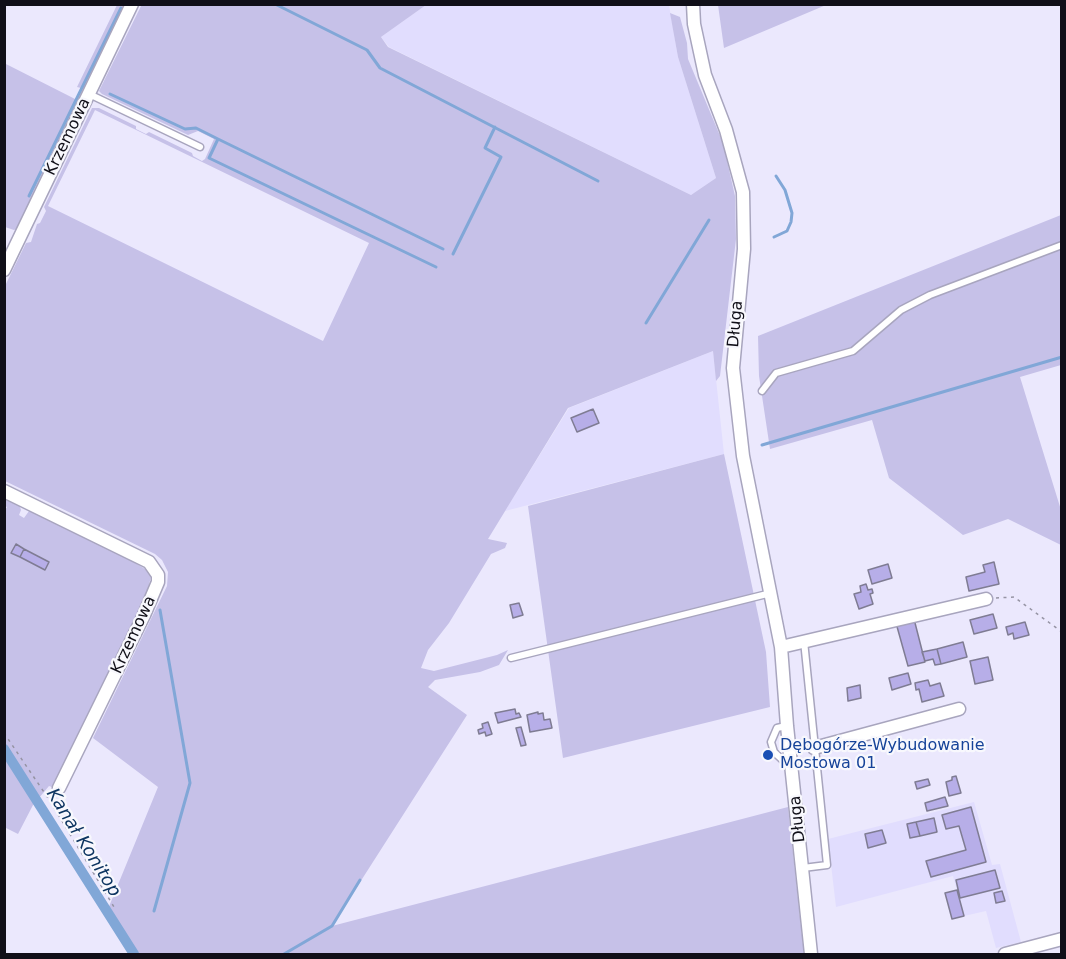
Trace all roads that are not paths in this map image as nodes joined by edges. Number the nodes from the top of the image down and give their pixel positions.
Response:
1 (132, 4) edge
2 (693, 4) edge
3 (89, 94) junction
4 (200, 147) dead end
5 (1062, 245) edge
6 (4, 270) edge
7 (762, 392) dead end
8 (4, 491) edge
9 (771, 593) junction
10 (986, 599) road end
11 (804, 641) junction
12 (781, 647) junction
13 (511, 658) dead end
14 (959, 709) dead end
15 (787, 726) junction
16 (814, 748) junction
17 (793, 769) junction
18 (60, 788) dead end
19 (803, 868) junction
20 (1062, 939) edge
21 (811, 954) edge
22 (1005, 954) edge

1 - 3 street, Krzemowa
2 - 9 street, Długa
3 - 4 lane
3 - 6 street, Krzemowa
5 - 7 lane
8 - 18 street, Krzemowa
9 - 12 street, Długa
9 - 13 lane
10 - 11 street
11 - 12 street
11 - 16 lane
12 - 15 street, Długa
14 - 16 street
15 - 17 street, Długa
15 - 17 lane
16 - 19 lane
17 - 19 street, Długa
19 - 21 street, Długa
20 - 22 street

